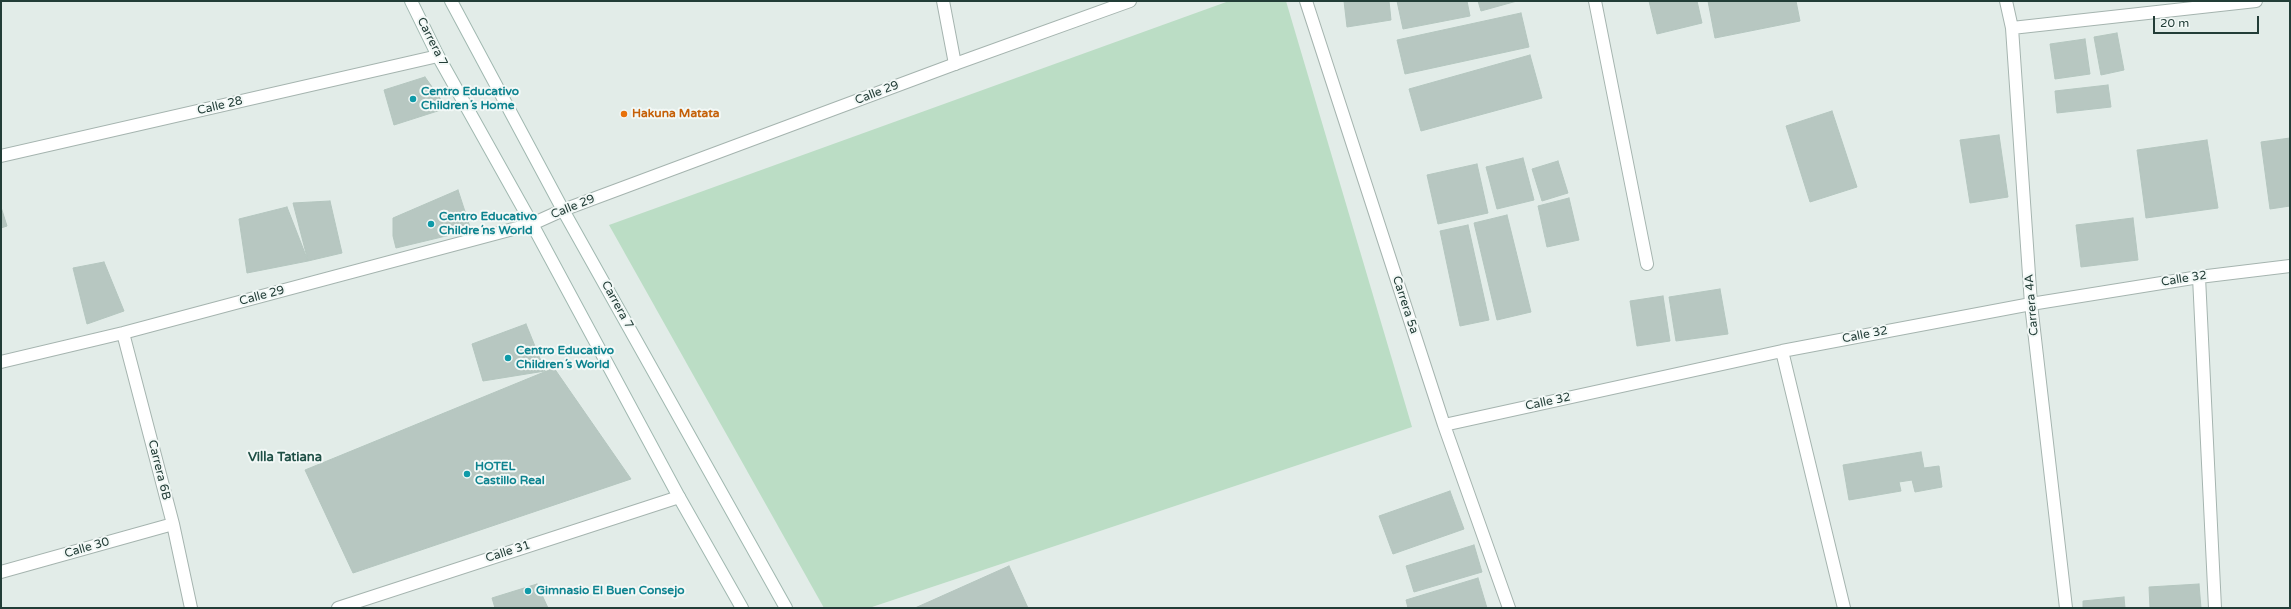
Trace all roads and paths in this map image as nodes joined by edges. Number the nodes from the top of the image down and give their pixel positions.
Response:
1 (411, 1) edge
2 (451, 1) edge
3 (943, 1) edge
4 (1130, 1) edge
5 (1306, 1) edge
6 (1595, 1) edge
7 (2006, 1) edge
8 (2256, 1) edge
9 (2012, 28) junction
10 (438, 56) junction
11 (955, 64) junction
12 (1, 156) edge
13 (563, 210) junction
14 (532, 224) junction
15 (1647, 264) dead end
16 (2290, 266) edge
17 (2199, 277) junction
18 (2031, 304) junction
19 (123, 333) junction
20 (1782, 351) junction
21 (1, 362) edge
22 (1444, 426) junction
23 (679, 497) junction
24 (172, 524) junction
25 (1, 572) edge
26 (192, 608) edge
27 (338, 608) edge
28 (742, 608) edge
29 (786, 608) edge
30 (1509, 608) edge
31 (1844, 608) edge
32 (2066, 608) edge
33 (2215, 608) edge

1 - 10 street, Carrera 7
2 - 13 street, Carrera 7
3 - 11 street
4 - 11 street, Calle 29
5 - 22 street, Carrera 5a
6 - 15 street
7 - 9 street, Carrera 4A
8 - 9 street
9 - 18 street, Carrera 4A
10 - 12 street, Calle 28
10 - 14 street, Carrera 7
11 - 13 street, Calle 29
13 - 14 street, Calle 29
13 - 29 street, Carrera 7
14 - 19 street, Calle 29
14 - 23 street, Carrera 7
16 - 17 street, Calle 32
17 - 18 street, Calle 32
17 - 33 street
18 - 20 street, Calle 32
18 - 32 street, Carrera 4A
19 - 21 street, Calle 29
19 - 24 street, Carrera 6B
20 - 22 street, Calle 32
20 - 31 street
22 - 30 street, Carrera 5a
23 - 27 street, Calle 31
23 - 28 street, Carrera 7
24 - 25 street, Calle 30
24 - 26 street, Carrera 6B

